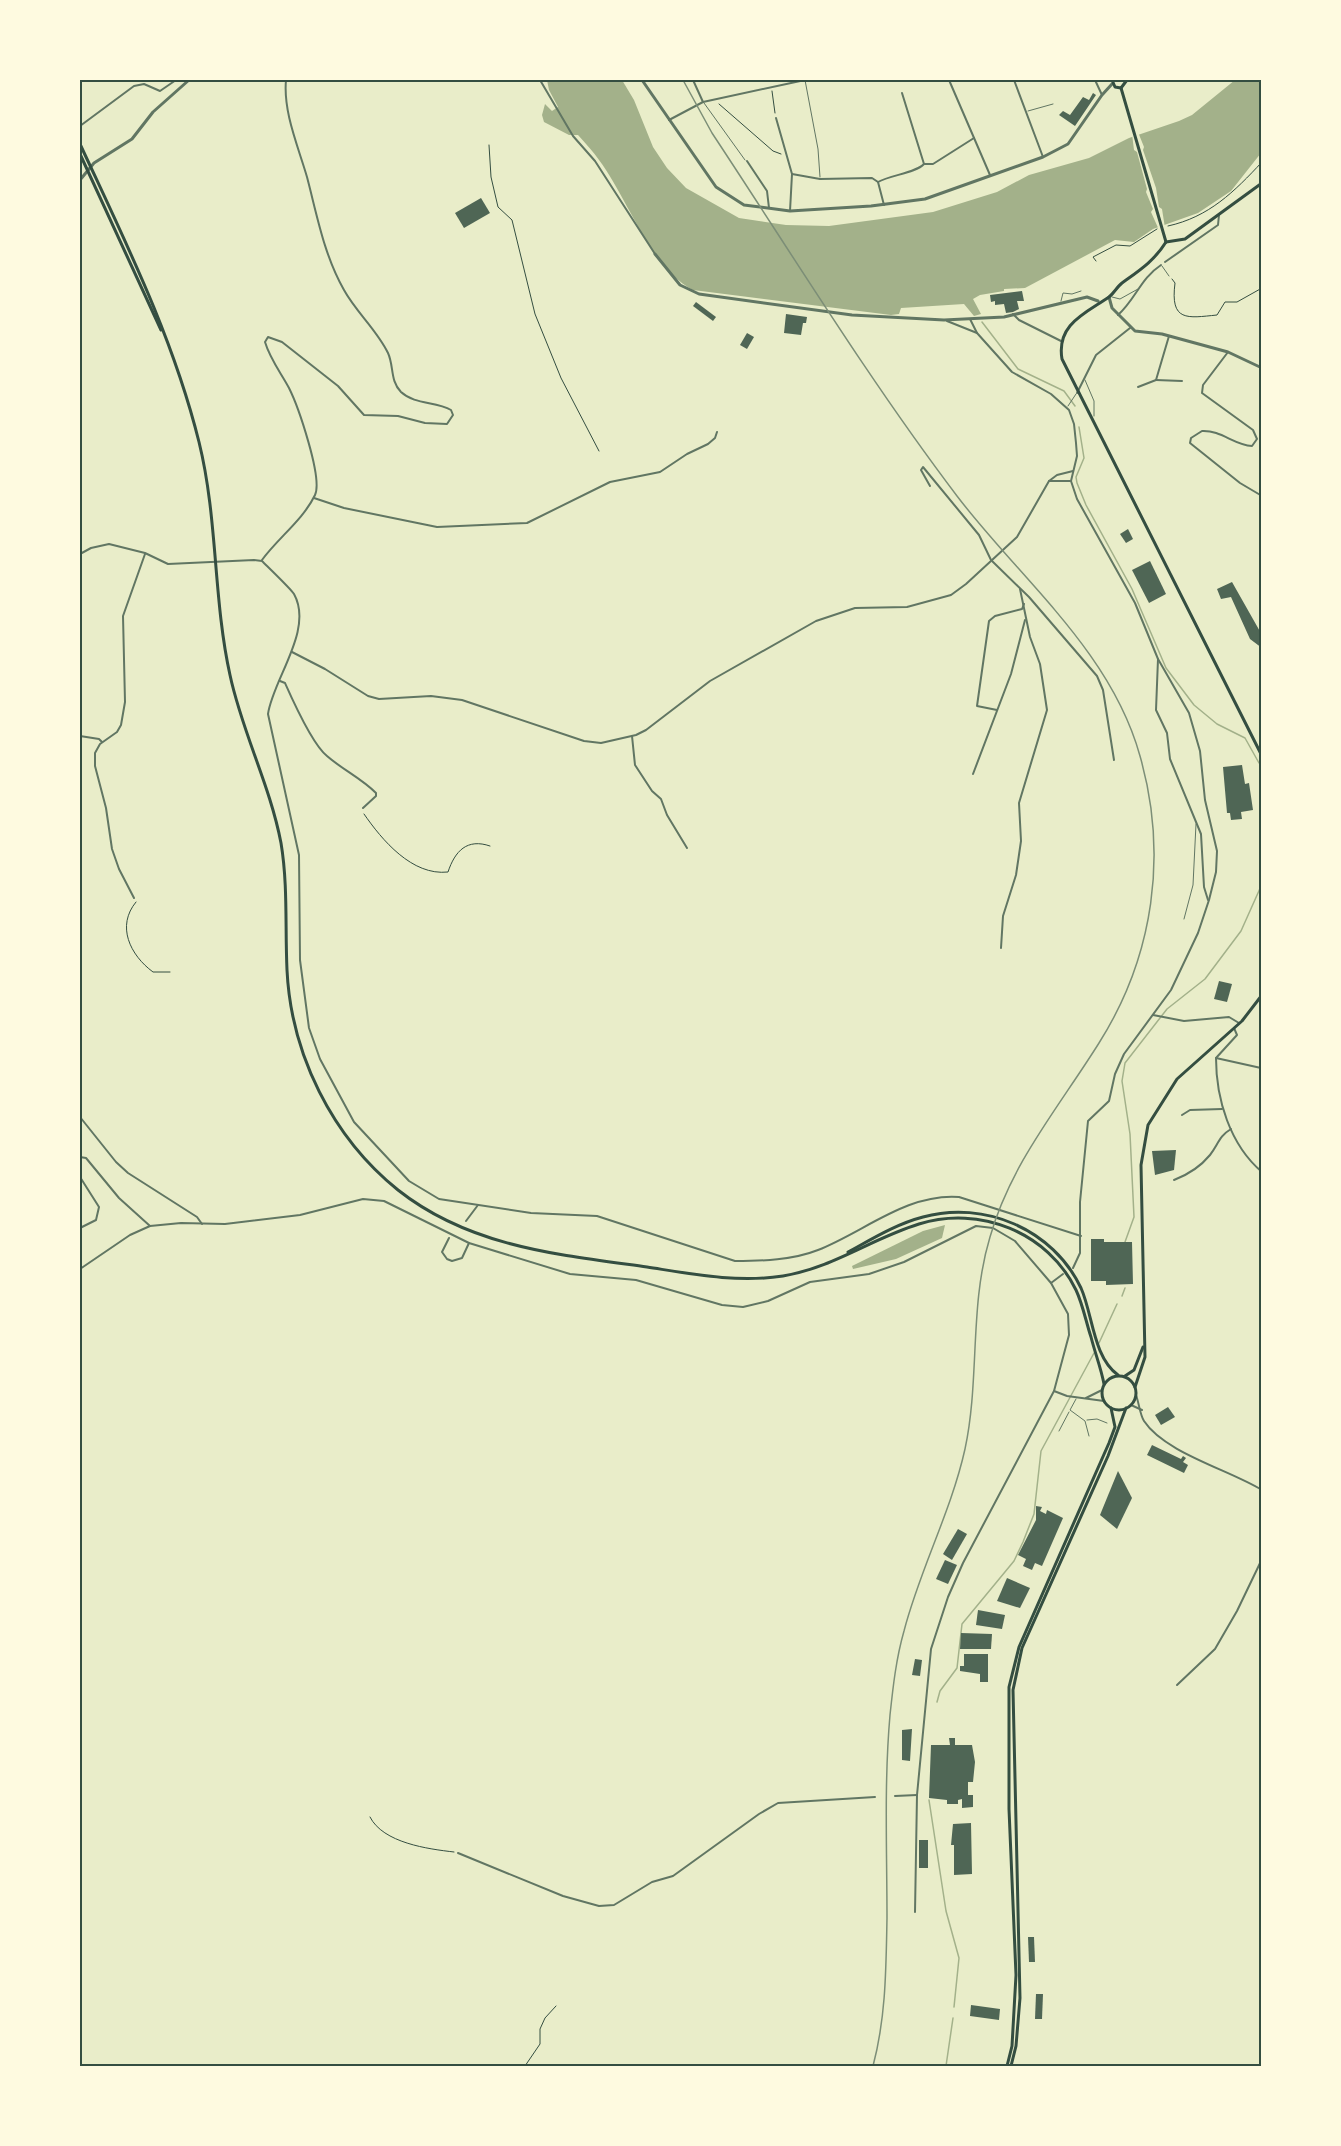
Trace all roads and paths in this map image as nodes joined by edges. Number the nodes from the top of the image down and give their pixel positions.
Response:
1 (176, 80) edge
2 (189, 80) edge
3 (286, 80) edge
4 (540, 80) edge
5 (642, 80) edge
6 (693, 80) edge
7 (805, 80) edge
8 (949, 80) edge
9 (1014, 80) edge
10 (1095, 80) edge
11 (1127, 80) edge
12 (1158, 80) edge
13 (1200, 80) edge
14 (1112, 82) edge
15 (771, 88) dead end
16 (1121, 88) junction
17 (902, 93) dead end
18 (1102, 95) junction
19 (717, 99) junction
20 (703, 102) junction
21 (1053, 104) dead end
22 (1026, 112) junction
23 (776, 118) joint
24 (669, 120) junction
25 (80, 126) edge
26 (974, 138) junction
27 (80, 144) edge
28 (489, 145) dead end
29 (80, 154) edge
30 (785, 155) junction
31 (1043, 157) junction
32 (747, 161) joint
33 (1262, 162) edge
34 (924, 164) junction
35 (792, 174) junction
36 (990, 175) junction
37 (820, 179) junction
38 (80, 180) edge
39 (878, 182) junction
40 (1262, 183) edge
41 (884, 205) junction
42 (768, 208) junction
43 (790, 211) junction
44 (1219, 215) junction
45 (1162, 228) junction
46 (1166, 242) junction
47 (655, 255) joint
48 (1096, 261) dead end
49 (1165, 262) joint
50 (1161, 265) junction
51 (1262, 271) edge
52 (137, 274) junction
53 (1169, 276) joint
54 (1262, 281) edge
55 (1139, 288) junction
56 (1262, 288) edge
57 (1081, 291) dead end
58 (1109, 297) junction
59 (1098, 301) junction
60 (1061, 302) junction
61 (1013, 314) junction
62 (1118, 315) junction
63 (972, 319) junction
64 (944, 320) junction
65 (967, 328) junction
66 (1130, 328) junction
67 (977, 333) junction
68 (1169, 336) junction
69 (1061, 341) junction
70 (1228, 352) junction
71 (1262, 368) edge
72 (1085, 379) junction
73 (1156, 380) junction
74 (1182, 381) dead end
75 (1138, 387) dead end
76 (1077, 393) junction
77 (1067, 407) junction
78 (1091, 420) junction
79 (717, 432) dead end
80 (599, 451) dead end
81 (1073, 471) junction
82 (1049, 481) junction
83 (1071, 481) junction
84 (930, 486) dead end
85 (1262, 496) edge
86 (314, 498) junction
87 (145, 553) junction
88 (80, 554) edge
89 (991, 560) junction
90 (262, 561) junction
91 (1020, 589) junction
92 (1024, 604) junction
93 (1025, 617) junction
94 (292, 652) junction
95 (1158, 659) junction
96 (280, 681) junction
97 (997, 711) junction
98 (80, 736) edge
99 (632, 736) junction
100 (102, 742) junction
101 (1262, 756) edge
102 (1114, 760) dead end
103 (974, 774) dead end
104 (363, 808) joint
105 (1196, 821) junction
106 (490, 846) dead end
107 (687, 848) dead end
108 (134, 898) joint
109 (1209, 900) junction
110 (1184, 919) dead end
111 (1001, 948) dead end
112 (170, 972) dead end
113 (1262, 995) edge
114 (1155, 1016) junction
115 (1239, 1023) junction
116 (1234, 1028) junction
117 (1215, 1058) junction
118 (1261, 1068) edge
119 (1224, 1108) junction
120 (1182, 1115) dead end
121 (80, 1117) edge
122 (1231, 1129) junction
123 (80, 1157) edge
124 (1262, 1172) edge
125 (80, 1177) edge
126 (1174, 1180) dead end
127 (478, 1205) junction
128 (466, 1221) dead end
129 (202, 1224) junction
130 (150, 1226) junction
131 (80, 1228) edge
132 (1081, 1236) junction
133 (449, 1238) dead end
134 (469, 1243) junction
135 (836, 1259) junction
136 (1072, 1268) dead end
137 (80, 1269) edge
138 (1063, 1274) dead end
139 (1051, 1283) junction
140 (1144, 1343) junction
141 (1118, 1376) junction
142 (1124, 1376) junction
143 (1104, 1384) junction
144 (1135, 1387) junction
145 (1102, 1390) junction
146 (1054, 1391) junction
147 (1136, 1395) junction
148 (1076, 1398) junction
149 (1086, 1398) junction
150 (1104, 1401) junction
151 (1131, 1405) junction
152 (1111, 1408) junction
153 (1126, 1408) junction
154 (1070, 1410) junction
155 (1142, 1410) junction
156 (1085, 1420) junction
157 (1107, 1423) dead end
158 (1059, 1431) dead end
159 (1089, 1436) dead end
160 (1262, 1490) edge
161 (1262, 1559) edge
162 (1177, 1685) dead end
163 (917, 1795) junction
164 (895, 1796) dead end
165 (875, 1797) dead end
166 (370, 1817) dead end
167 (458, 1853) joint
168 (915, 1912) dead end
169 (556, 2006) dead end
170 (525, 2067) edge
171 (1009, 2067) edge

1 - 25 street
2 - 38 street
3 - 86 street
4 - 47 street
5 - 24 street
6 - 20 street
7 - 19 street
7 - 37 lane
8 - 26 street
9 - 22 street
10 - 18 street
11 - 16 main road
12 - 13 main road
14 - 16 main road
14 - 18 street
15 - 23 path
16 - 45 main road
17 - 34 street
18 - 31 street
19 - 20 street
19 - 30 path
20 - 24 street
20 - 32 lane
21 - 22 lane
22 - 31 street
23 - 30 street
24 - 42 street
26 - 34 street
26 - 36 street
27 - 52 main road
28 - 80 path
29 - 52 main road
30 - 35 street
31 - 36 street
32 - 42 street
33 - 45 path
34 - 39 street
35 - 37 street
35 - 43 street
36 - 41 street
37 - 39 street
39 - 41 street
40 - 44 main road
41 - 43 street
42 - 43 street
44 - 46 main road
44 - 49 street
45 - 46 main road
45 - 48 path
46 - 58 main road
47 - 64 street
49 - 50 lane
50 - 53 lane
50 - 55 street
51 - 54 path
52 - 135 main road
53 - 56 path
55 - 58 lane
55 - 62 street
57 - 60 lane
58 - 59 main road
58 - 62 street
59 - 60 street
59 - 69 main road
60 - 61 street
61 - 63 street
61 - 69 street
62 - 66 street
63 - 64 street
63 - 65 street
63 - 67 street
64 - 65 street
65 - 67 street
66 - 68 street
66 - 72 street
67 - 77 street
68 - 70 street
68 - 73 street
69 - 76 main road
70 - 71 street
70 - 85 street
72 - 76 street
72 - 78 lane
73 - 74 street
73 - 75 street
76 - 77 lane
76 - 78 main road
77 - 81 street
78 - 101 main road
79 - 86 street
81 - 82 street
81 - 83 street
82 - 83 street
82 - 89 street
83 - 95 street
84 - 89 street
86 - 90 street
87 - 88 street
87 - 90 street
87 - 100 street
89 - 91 street
89 - 99 street
90 - 94 street
91 - 92 street
91 - 102 street
92 - 93 street
92 - 97 street
93 - 97 street
93 - 111 street
94 - 96 street
94 - 99 street
95 - 105 street
95 - 109 street
96 - 104 street
96 - 127 street
97 - 103 street
98 - 100 street
99 - 107 street
100 - 108 street
104 - 106 path
105 - 109 street
105 - 110 lane
108 - 112 path
109 - 114 street
113 - 115 main road
114 - 115 street
114 - 132 street
115 - 116 main road
116 - 117 street
116 - 140 main road
117 - 118 street
117 - 119 street
119 - 120 street
119 - 122 street
121 - 129 street
122 - 124 street
122 - 126 street
123 - 130 street
125 - 131 street
127 - 128 street
127 - 132 street
129 - 130 street
129 - 134 street
130 - 137 street
132 - 136 street
133 - 134 street
134 - 139 street
135 - 141 main road
135 - 143 main road
138 - 139 street
139 - 146 street
140 - 142 main road
140 - 144 main road
141 - 142 main road
141 - 143 main road
142 - 144 main road
143 - 145 main road
144 - 147 main road
145 - 149 street
145 - 150 main road
146 - 148 street
146 - 163 street
147 - 151 main road
147 - 155 street
148 - 149 street
148 - 154 lane
149 - 150 street
150 - 152 main road
151 - 153 main road
151 - 155 street
152 - 153 main road
152 - 171 main road
153 - 171 main road
154 - 156 lane
154 - 158 lane
155 - 160 street
156 - 157 lane
156 - 159 lane
161 - 162 street
163 - 164 street
163 - 168 street
165 - 167 street
166 - 167 path
169 - 170 path

